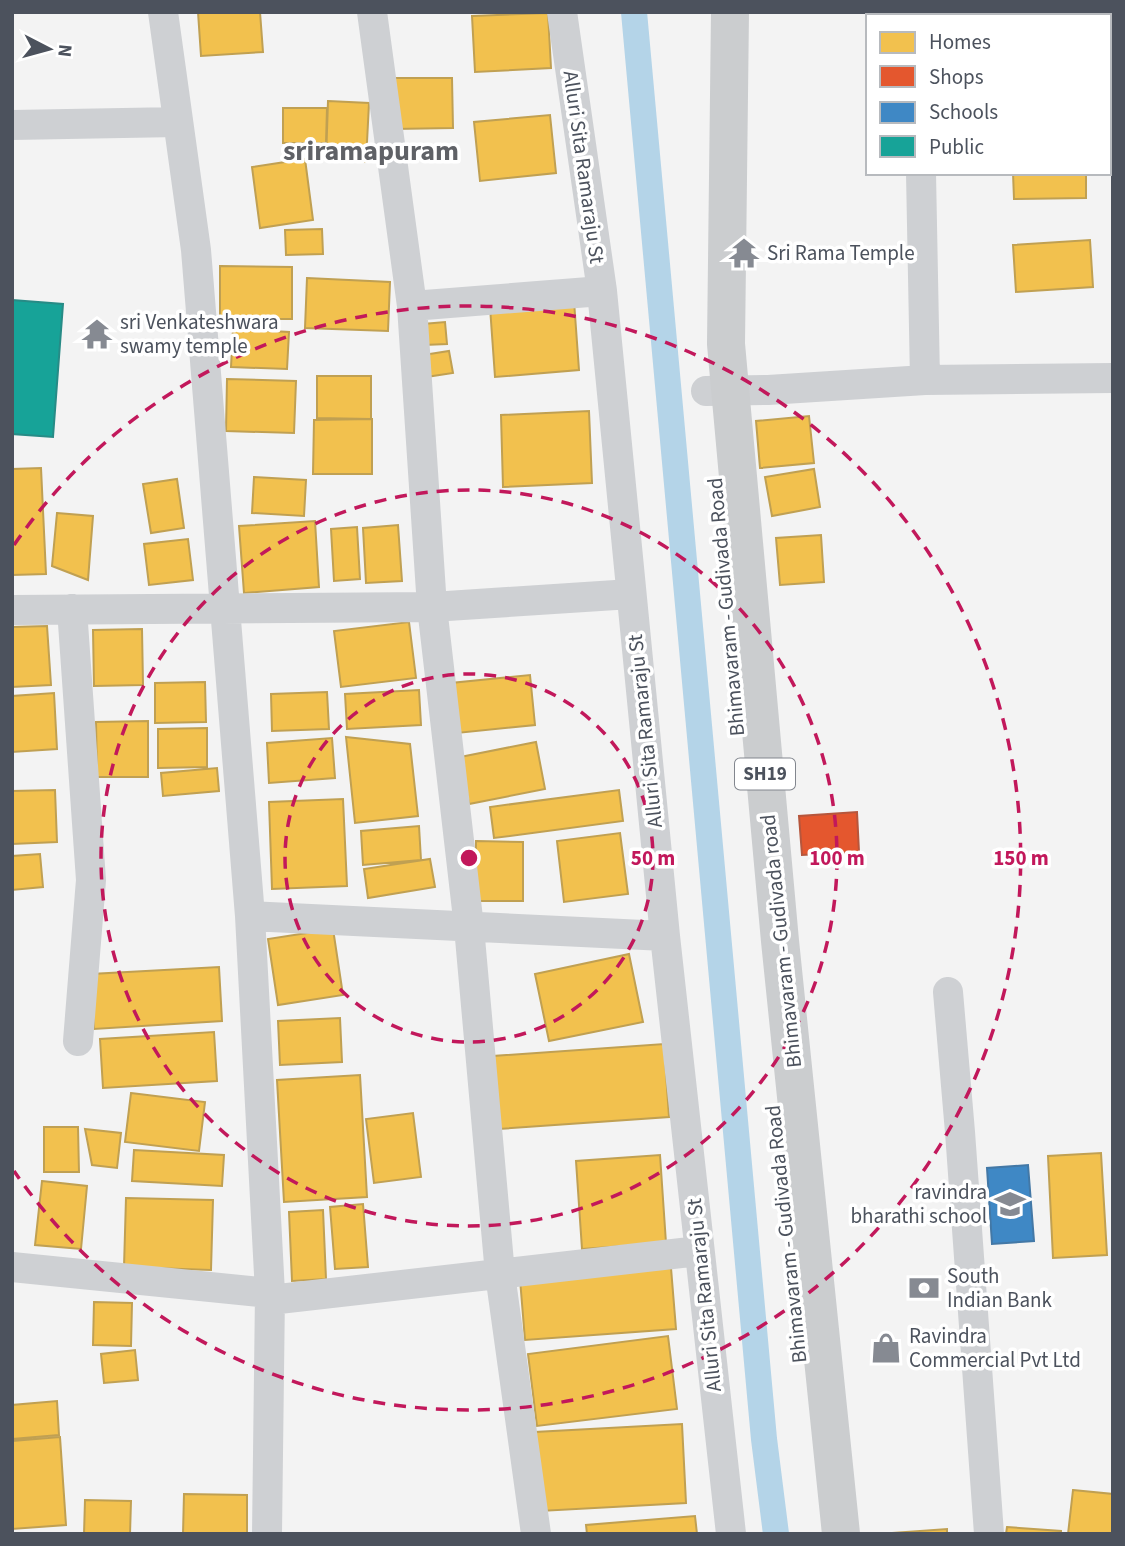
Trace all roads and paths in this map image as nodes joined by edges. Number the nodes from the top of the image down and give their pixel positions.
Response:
1 (163, 12) edge
2 (372, 12) edge
3 (562, 12) edge
4 (710, 12) edge
5 (730, 12) edge
6 (178, 122) junction
7 (12, 125) edge
8 (921, 175) edge
9 (602, 291) junction
10 (412, 306) junction
11 (1113, 378) edge
12 (925, 380) junction
13 (718, 392) junction
14 (631, 594) junction
15 (432, 607) junction
16 (225, 608) junction
17 (72, 609) junction
18 (12, 610) edge
19 (250, 916) junction
20 (469, 927) junction
21 (664, 936) junction
22 (947, 992) dead end
23 (78, 1041) dead end
24 (782, 1074) junction
25 (699, 1251) junction
26 (12, 1267) edge
27 (500, 1274) junction
28 (270, 1297) junction
29 (267, 1534) edge
30 (536, 1534) edge
31 (731, 1534) edge
32 (815, 1534) edge
33 (841, 1534) edge
34 (989, 1534) edge

1 - 6 street
2 - 10 street
3 - 9 street, Alluri Sita Ramaraju St
4 - 13 main road, SH19
5 - 13 main road, Bhimavaram - Gudivada road / SH19
6 - 7 street
6 - 16 street
8 - 12 street
9 - 10 street
9 - 14 street, Alluri Sita Ramaraju St
10 - 15 street
11 - 12 street
12 - 13 street
13 - 24 main road, Bhimavaram - Gudivada road / SH19
14 - 15 street
14 - 21 street, Alluri Sita Ramaraju St
15 - 16 street
15 - 20 street
16 - 17 street
16 - 19 street
17 - 18 street
17 - 23 street
19 - 20 street
19 - 28 street
20 - 21 street
20 - 27 street
21 - 25 street, Alluri Sita Ramaraju St
22 - 34 street
24 - 32 main road, Bhimavaram - Gudivada Road / SH19
24 - 33 main road, Bhimavaram - Gudivada road / SH19
25 - 27 street
25 - 31 street, Alluri Sita Ramaraju St
26 - 28 street
27 - 28 street
27 - 30 street
28 - 29 street

